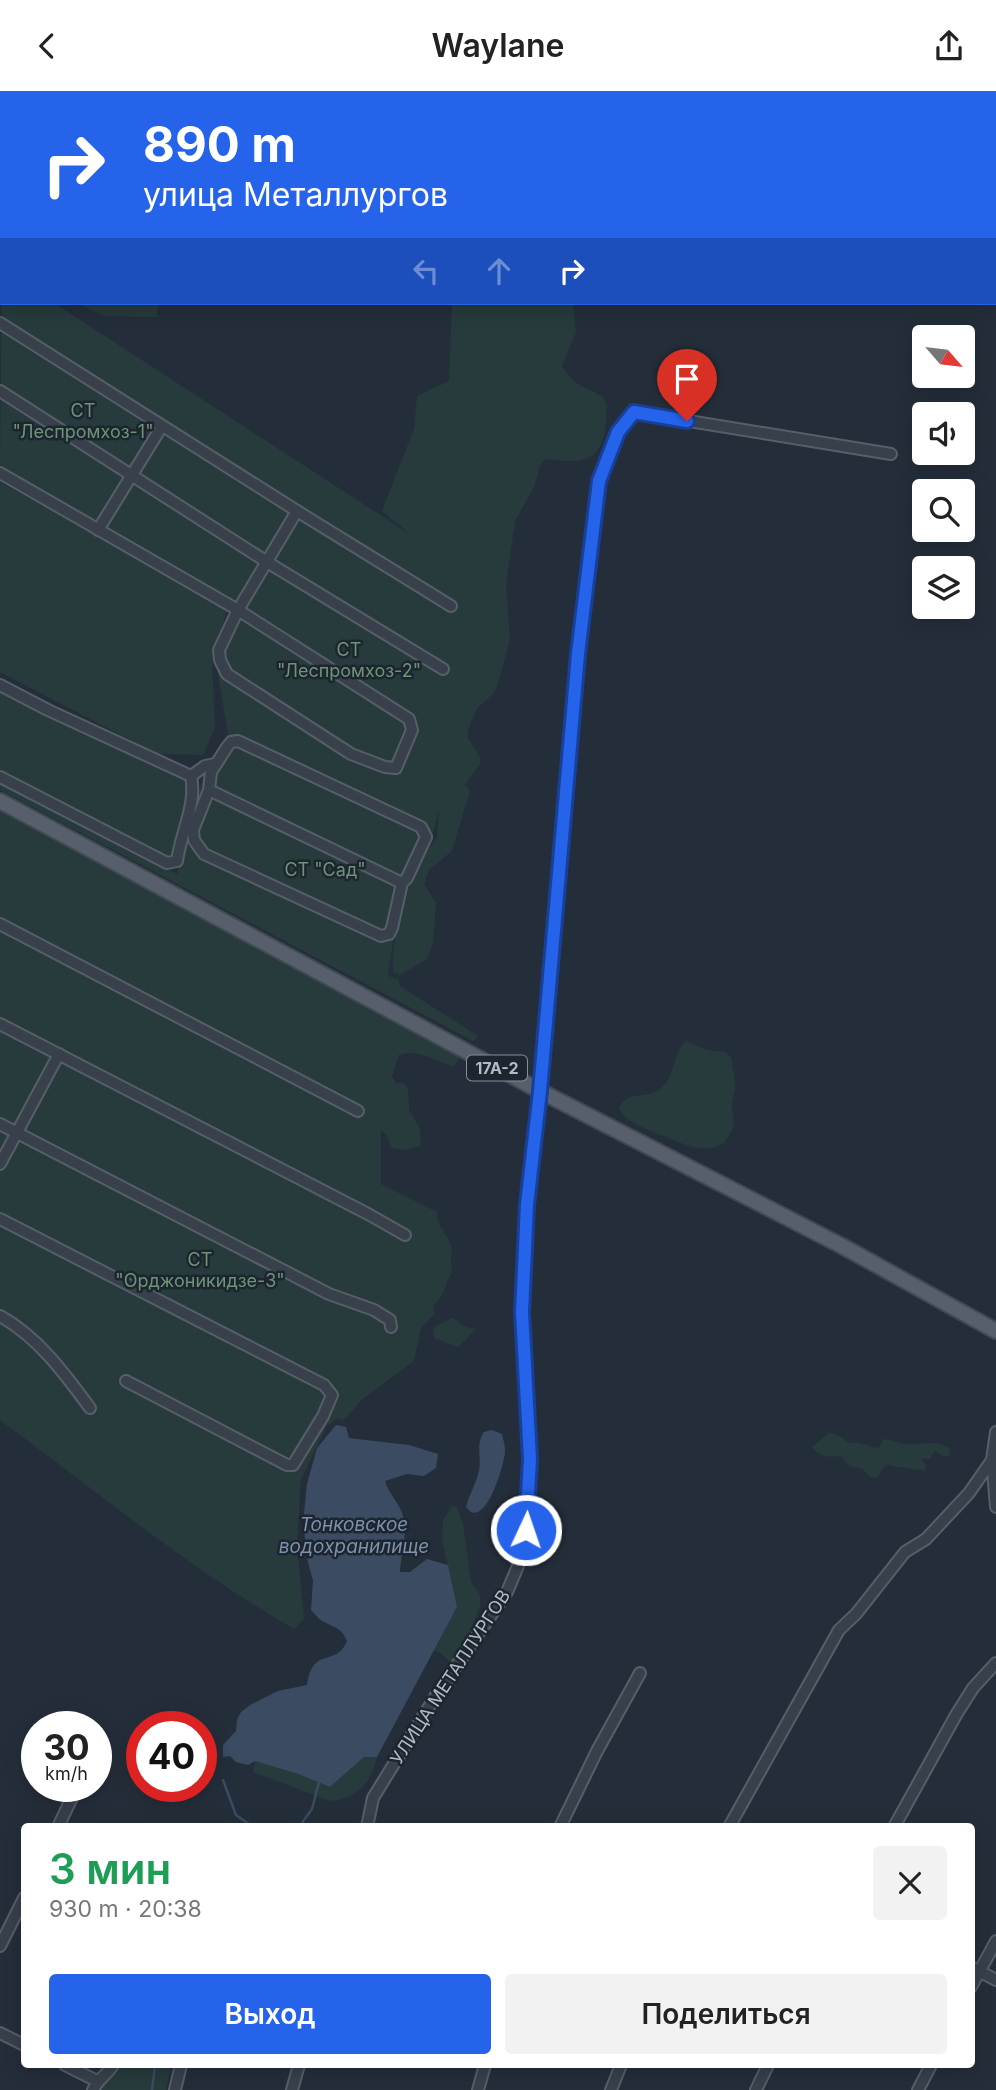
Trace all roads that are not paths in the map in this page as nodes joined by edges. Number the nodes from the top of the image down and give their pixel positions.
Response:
1 (0, 323) edge
2 (0, 391) edge
3 (162, 426) junction
4 (891, 454) dead end
5 (0, 473) edge
6 (132, 475) junction
7 (297, 512) junction
8 (99, 530) junction
9 (267, 562) junction
10 (451, 606) dead end
11 (238, 610) junction
12 (443, 669) dead end
13 (0, 685) edge
14 (215, 764) junction
15 (191, 776) junction
16 (0, 777) edge
17 (209, 790) junction
18 (0, 800) edge
19 (402, 883) junction
20 (0, 923) edge
21 (0, 1024) edge
22 (59, 1054) junction
23 (540, 1091) junction
24 (358, 1111) dead end
25 (0, 1123) edge
26 (17, 1133) junction
27 (0, 1164) edge
28 (0, 1219) edge
29 (405, 1235) dead end
30 (0, 1316) edge
31 (391, 1327) dead end
32 (996, 1331) edge
33 (126, 1381) dead end
34 (90, 1408) dead end
35 (996, 1432) edge
36 (992, 1460) junction
37 (996, 1507) edge
38 (996, 1663) edge
39 (640, 1673) dead end
40 (70, 1802) edge
41 (60, 1823) edge
42 (368, 1823) edge
43 (562, 1823) edge
44 (731, 1823) edge
45 (896, 1823) edge
46 (21, 1909) edge
47 (996, 1941) edge
48 (0, 1947) edge
49 (976, 1969) edge
50 (996, 1980) edge
51 (0, 2033) edge
52 (21, 2044) edge
53 (70, 2068) edge
54 (111, 2068) edge
55 (180, 2068) edge
56 (298, 2068) edge
57 (484, 2068) edge
58 (620, 2068) edge
59 (766, 2068) edge
60 (929, 2068) edge
61 (95, 2085) edge
62 (175, 2090) edge
63 (292, 2090) edge
64 (478, 2090) edge
65 (611, 2090) edge
66 (755, 2090) edge
67 (918, 2090) edge

1 - 3 street
2 - 6 street
3 - 6 street
3 - 7 street
4 - 23 street, УЛИЦА МЕТАЛЛУРГОВ
5 - 8 street
6 - 8 street
6 - 9 street
7 - 9 street
7 - 10 street
8 - 11 street
9 - 11 street
9 - 12 street
11 - 11 street
13 - 15 street
14 - 15 street
14 - 17 street
14 - 19 street
15 - 16 street
17 - 19 street
17 - 19 street
18 - 23 main road, 17А-2
20 - 24 street
21 - 22 street
22 - 26 street
22 - 29 street
23 - 32 main road, 17А-2
23 - 42 street, УЛИЦА МЕТАЛЛУРГОВ
25 - 26 street
26 - 27 street
26 - 31 street
28 - 33 street
30 - 34 street
35 - 36 street
36 - 37 street
36 - 44 street
38 - 45 street
39 - 43 street
40 - 41 street
46 - 48 street
47 - 49 street
49 - 50 street
51 - 52 street
53 - 61 street
54 - 61 street
55 - 62 street
56 - 63 street
57 - 64 street
58 - 65 street
59 - 66 street
60 - 67 street

